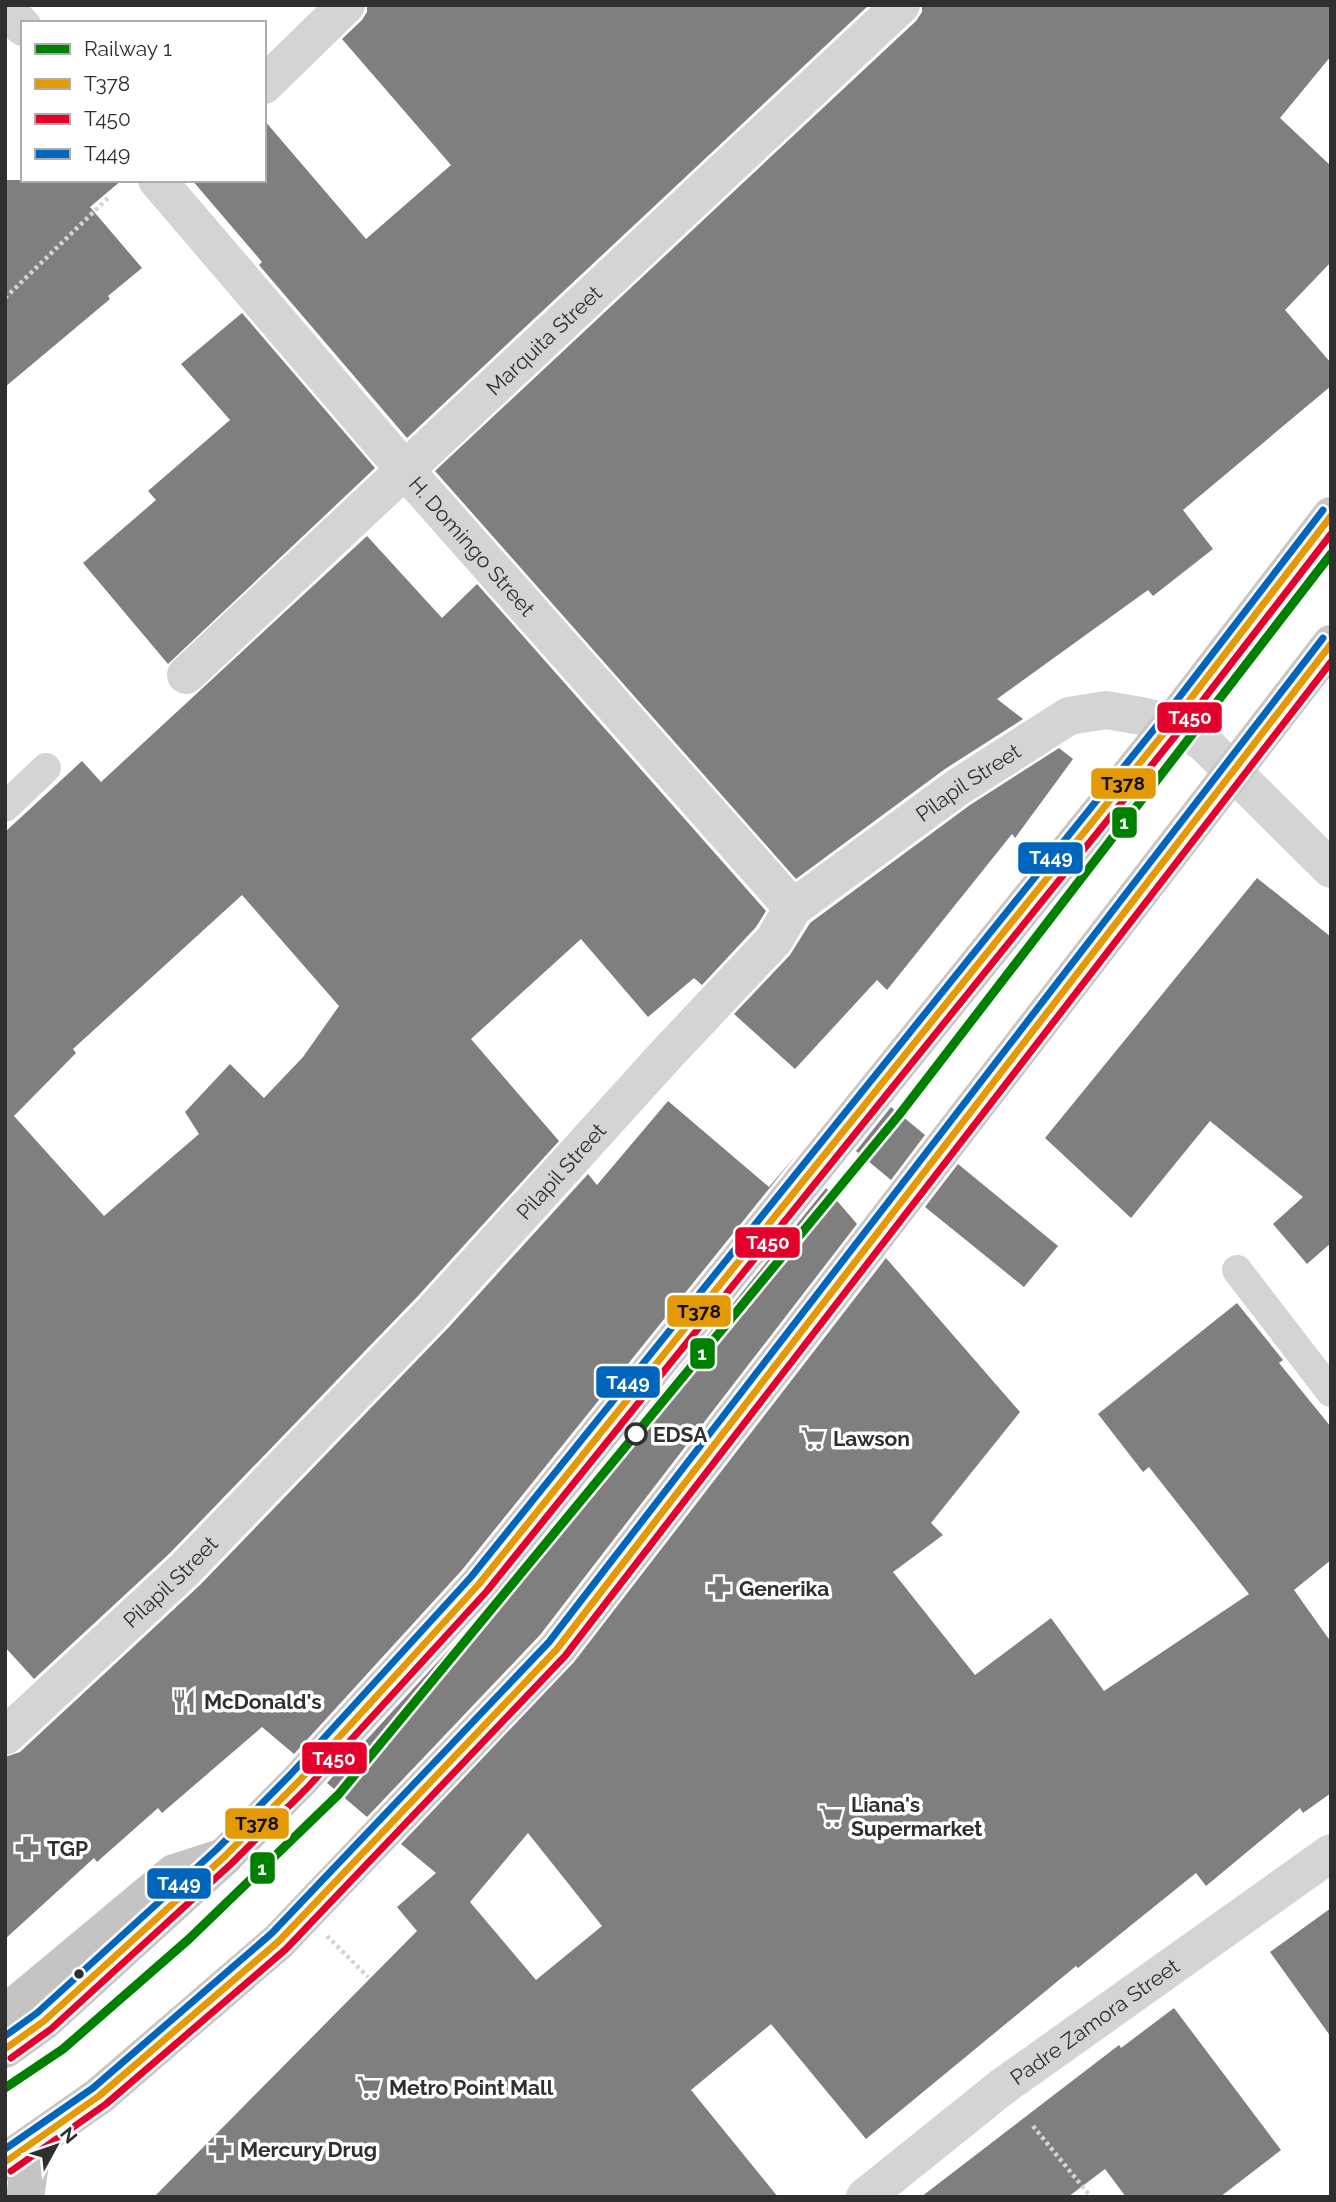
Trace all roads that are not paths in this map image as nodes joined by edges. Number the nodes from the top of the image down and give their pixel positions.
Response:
1 (346, 5) edge
2 (901, 5) edge
3 (5, 8) edge
4 (21, 25) edge
5 (266, 83) edge
6 (161, 182) edge
7 (405, 470) junction
8 (1331, 516) edge
9 (1331, 644) edge
10 (186, 675) dead end
11 (1172, 723) junction
12 (46, 768) dead end
13 (1232, 771) junction
14 (5, 807) edge
15 (1331, 869) edge
16 (793, 908) junction
17 (1237, 1270) dead end
18 (1331, 1392) edge
19 (26, 1722) edge
20 (1331, 1853) edge
21 (224, 1857) junction
22 (5, 2014) edge
23 (5, 2049) edge
24 (19, 2152) edge
25 (24, 2197) edge
26 (865, 2197) edge

1 - 5 street
2 - 7 street, Marquita Street
3 - 4 street
6 - 7 street, H. Domingo Street
7 - 10 street, Marquita Street
7 - 16 street, H. Domingo Street
8 - 11 main road
9 - 13 main road
11 - 13 street
11 - 16 street, Pilapil Street
11 - 21 main road
12 - 14 lane
13 - 15 street
13 - 24 main road
16 - 19 street, Pilapil Street
17 - 18 lane
20 - 26 street, Padre Zamora Street
21 - 22 highway
21 - 23 main road
24 - 25 highway

